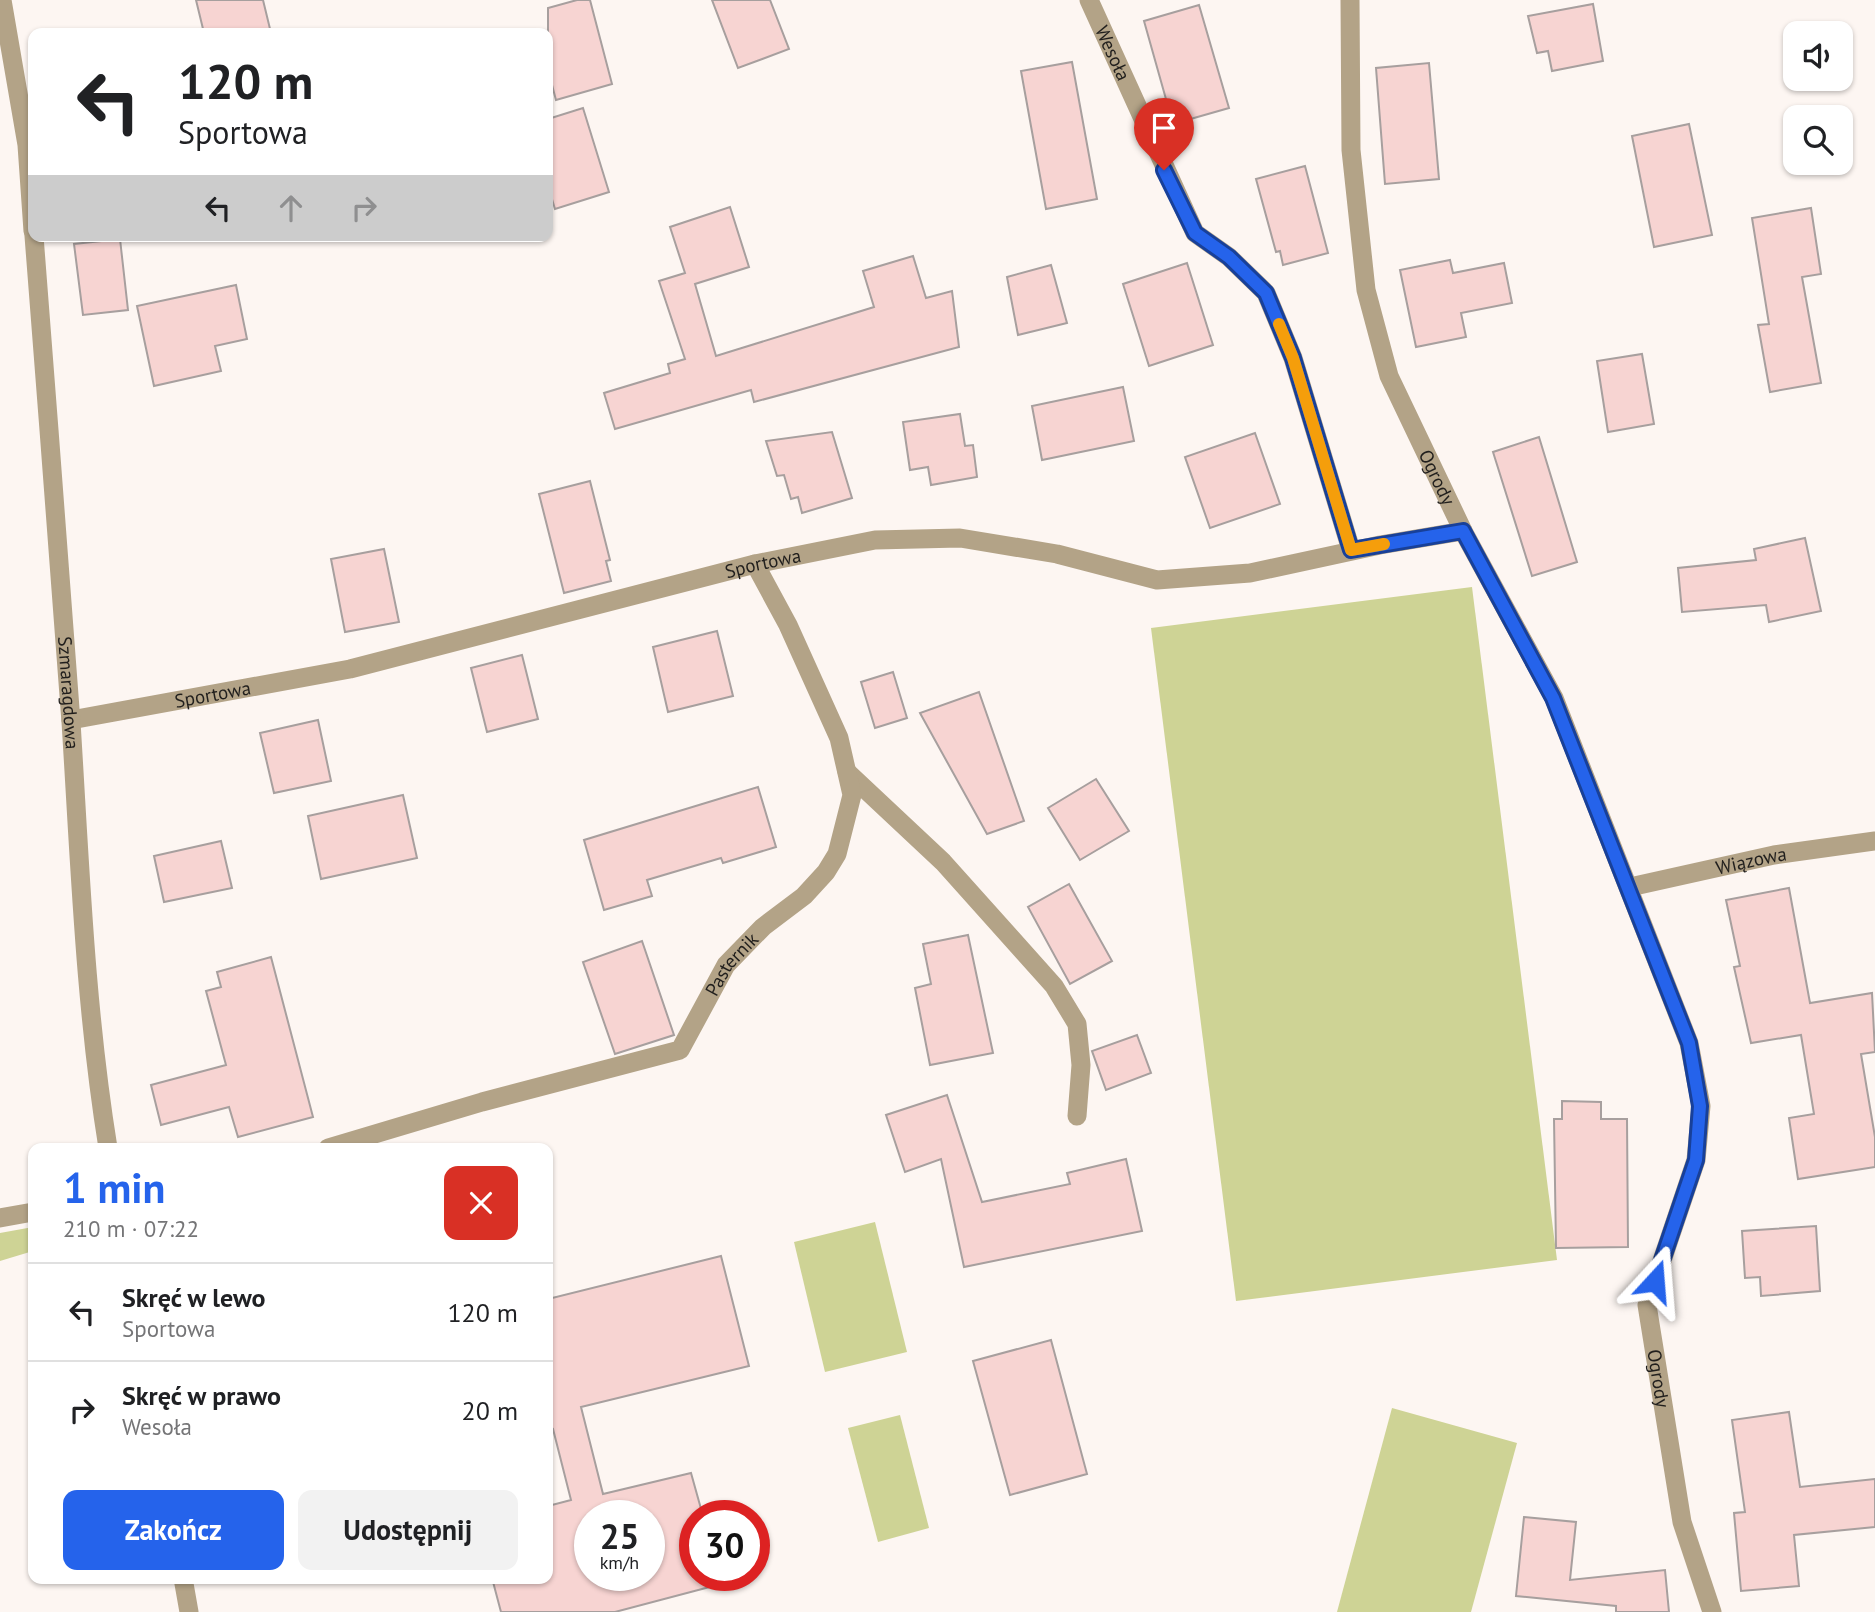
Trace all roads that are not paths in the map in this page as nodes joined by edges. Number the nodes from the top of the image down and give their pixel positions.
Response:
1 (2, 0) edge
2 (1088, 0) edge
3 (1350, 0) edge
4 (28, 159) edge
5 (34, 242) edge
6 (1463, 531) junction
7 (1351, 550) junction
8 (755, 564) junction
9 (71, 720) junction
10 (847, 772) junction
11 (1875, 841) edge
12 (1630, 887) junction
13 (1077, 1116) dead end
14 (107, 1143) edge
15 (344, 1143) edge
16 (28, 1213) edge
17 (0, 1219) edge
18 (184, 1584) edge
19 (189, 1612) edge
20 (1712, 1612) edge

1 - 4 street
2 - 7 street, Wesoła
3 - 6 street, Ogrody
5 - 9 street, Szmaragdowa
6 - 7 street, Sportowa
6 - 12 street, Ogrody
7 - 8 street, Sportowa
8 - 9 street, Sportowa
8 - 10 street, Pasternik
9 - 14 street, Szmaragdowa
10 - 13 street
10 - 15 street, Pasternik
11 - 12 street, Wiązowa
12 - 20 street, Ogrody
16 - 17 street
18 - 19 street

